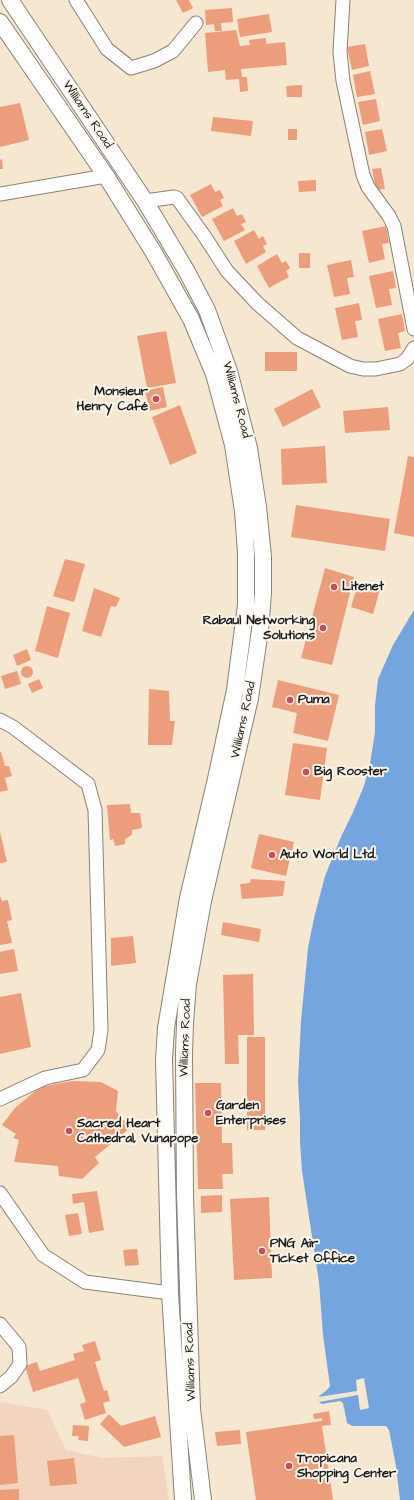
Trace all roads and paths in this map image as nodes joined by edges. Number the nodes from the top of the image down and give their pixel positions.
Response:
1 (10, 0) edge
2 (76, 0) edge
3 (343, 0) edge
4 (0, 22) edge
5 (196, 23) dead end
6 (106, 176) junction
7 (0, 194) edge
8 (145, 201) junction
9 (414, 328) edge
10 (414, 348) edge
11 (0, 720) edge
12 (0, 1099) edge
13 (0, 1193) edge
14 (170, 1293) junction
15 (0, 1324) edge
16 (0, 1386) edge
17 (183, 1500) edge
18 (203, 1500) edge

1 - 8 main road, Williams Road
2 - 5 street
3 - 9 street
4 - 6 main road, Williams Road
6 - 7 street
6 - 14 main road, Williams Road
8 - 10 street
8 - 18 main road, Williams Road
11 - 12 street
13 - 14 street
14 - 17 main road, Williams Road
15 - 16 street

